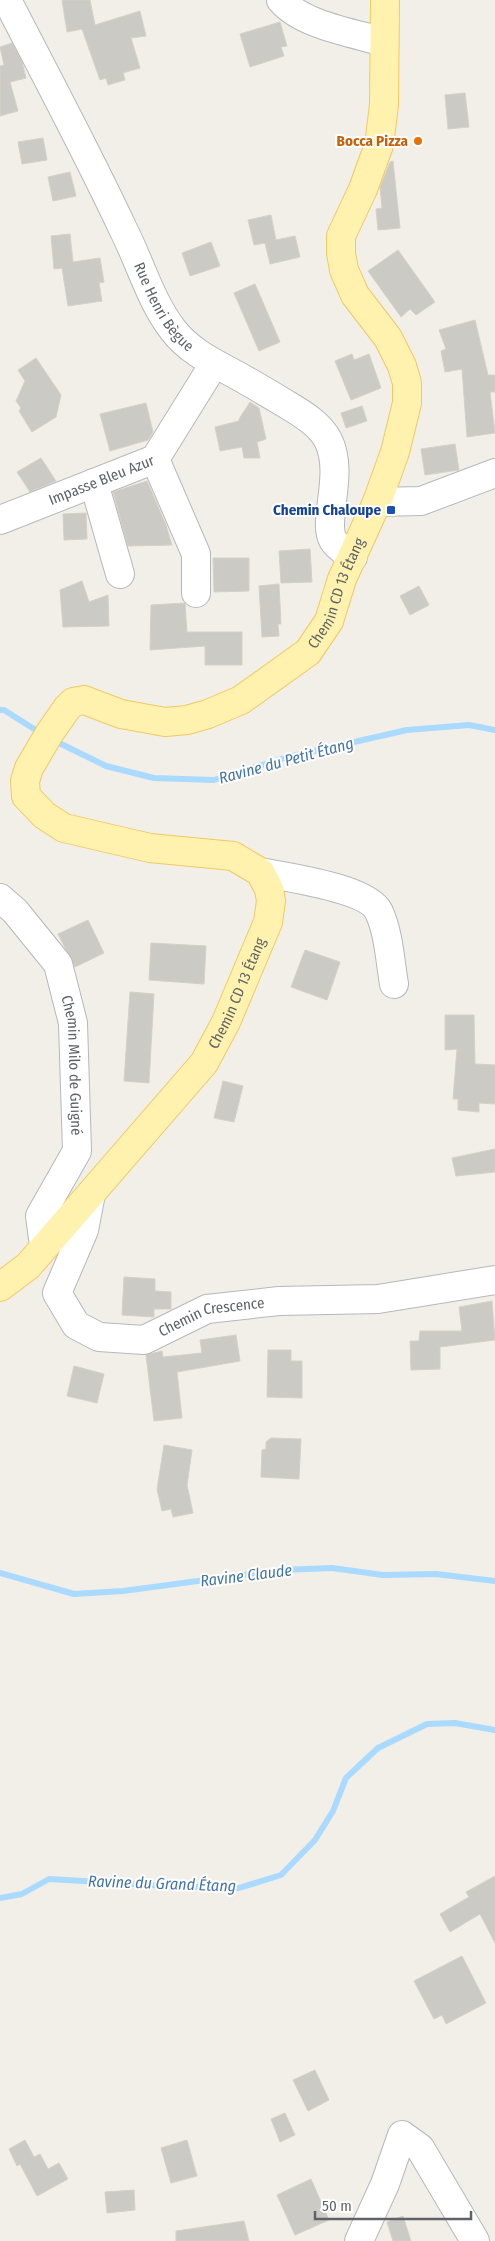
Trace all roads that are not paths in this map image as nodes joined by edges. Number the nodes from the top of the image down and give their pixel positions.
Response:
1 (7, 0) edge
2 (280, 0) edge
3 (385, 0) edge
4 (384, 42) junction
5 (214, 364) junction
6 (155, 459) junction
7 (495, 472) edge
8 (94, 483) junction
9 (377, 502) junction
10 (0, 520) edge
11 (353, 557) junction
12 (120, 574) dead end
13 (196, 593) dead end
14 (260, 872) junction
15 (0, 898) edge
16 (394, 984) dead end
17 (90, 1194) junction
18 (44, 1246) junction
19 (495, 1280) edge
20 (0, 1287) edge
21 (359, 2241) edge
22 (475, 2241) edge

1 - 5 street, Rue Henri Bègue
2 - 4 street
3 - 4 main road, Chemin CD 13 Étang
4 - 9 main road, Chemin CD 13 Étang
5 - 6 street, Impasse Bleu Azur
5 - 11 street, Rue Henri Bègue
6 - 8 street, Impasse Bleu Azur
6 - 13 street
7 - 9 street
8 - 10 street, Impasse Bleu Azur
8 - 12 street
9 - 11 main road, Chemin CD 13 Étang
11 - 14 main road, Chemin CD 13 Étang
14 - 16 street
14 - 17 main road, Chemin CD 13 Étang
15 - 18 street, Chemin Milo de Guigné
17 - 18 main road, Chemin CD 13 Étang
17 - 19 street, Chemin Crescence
18 - 20 main road, Chemin CD 13 Étang
21 - 22 street

